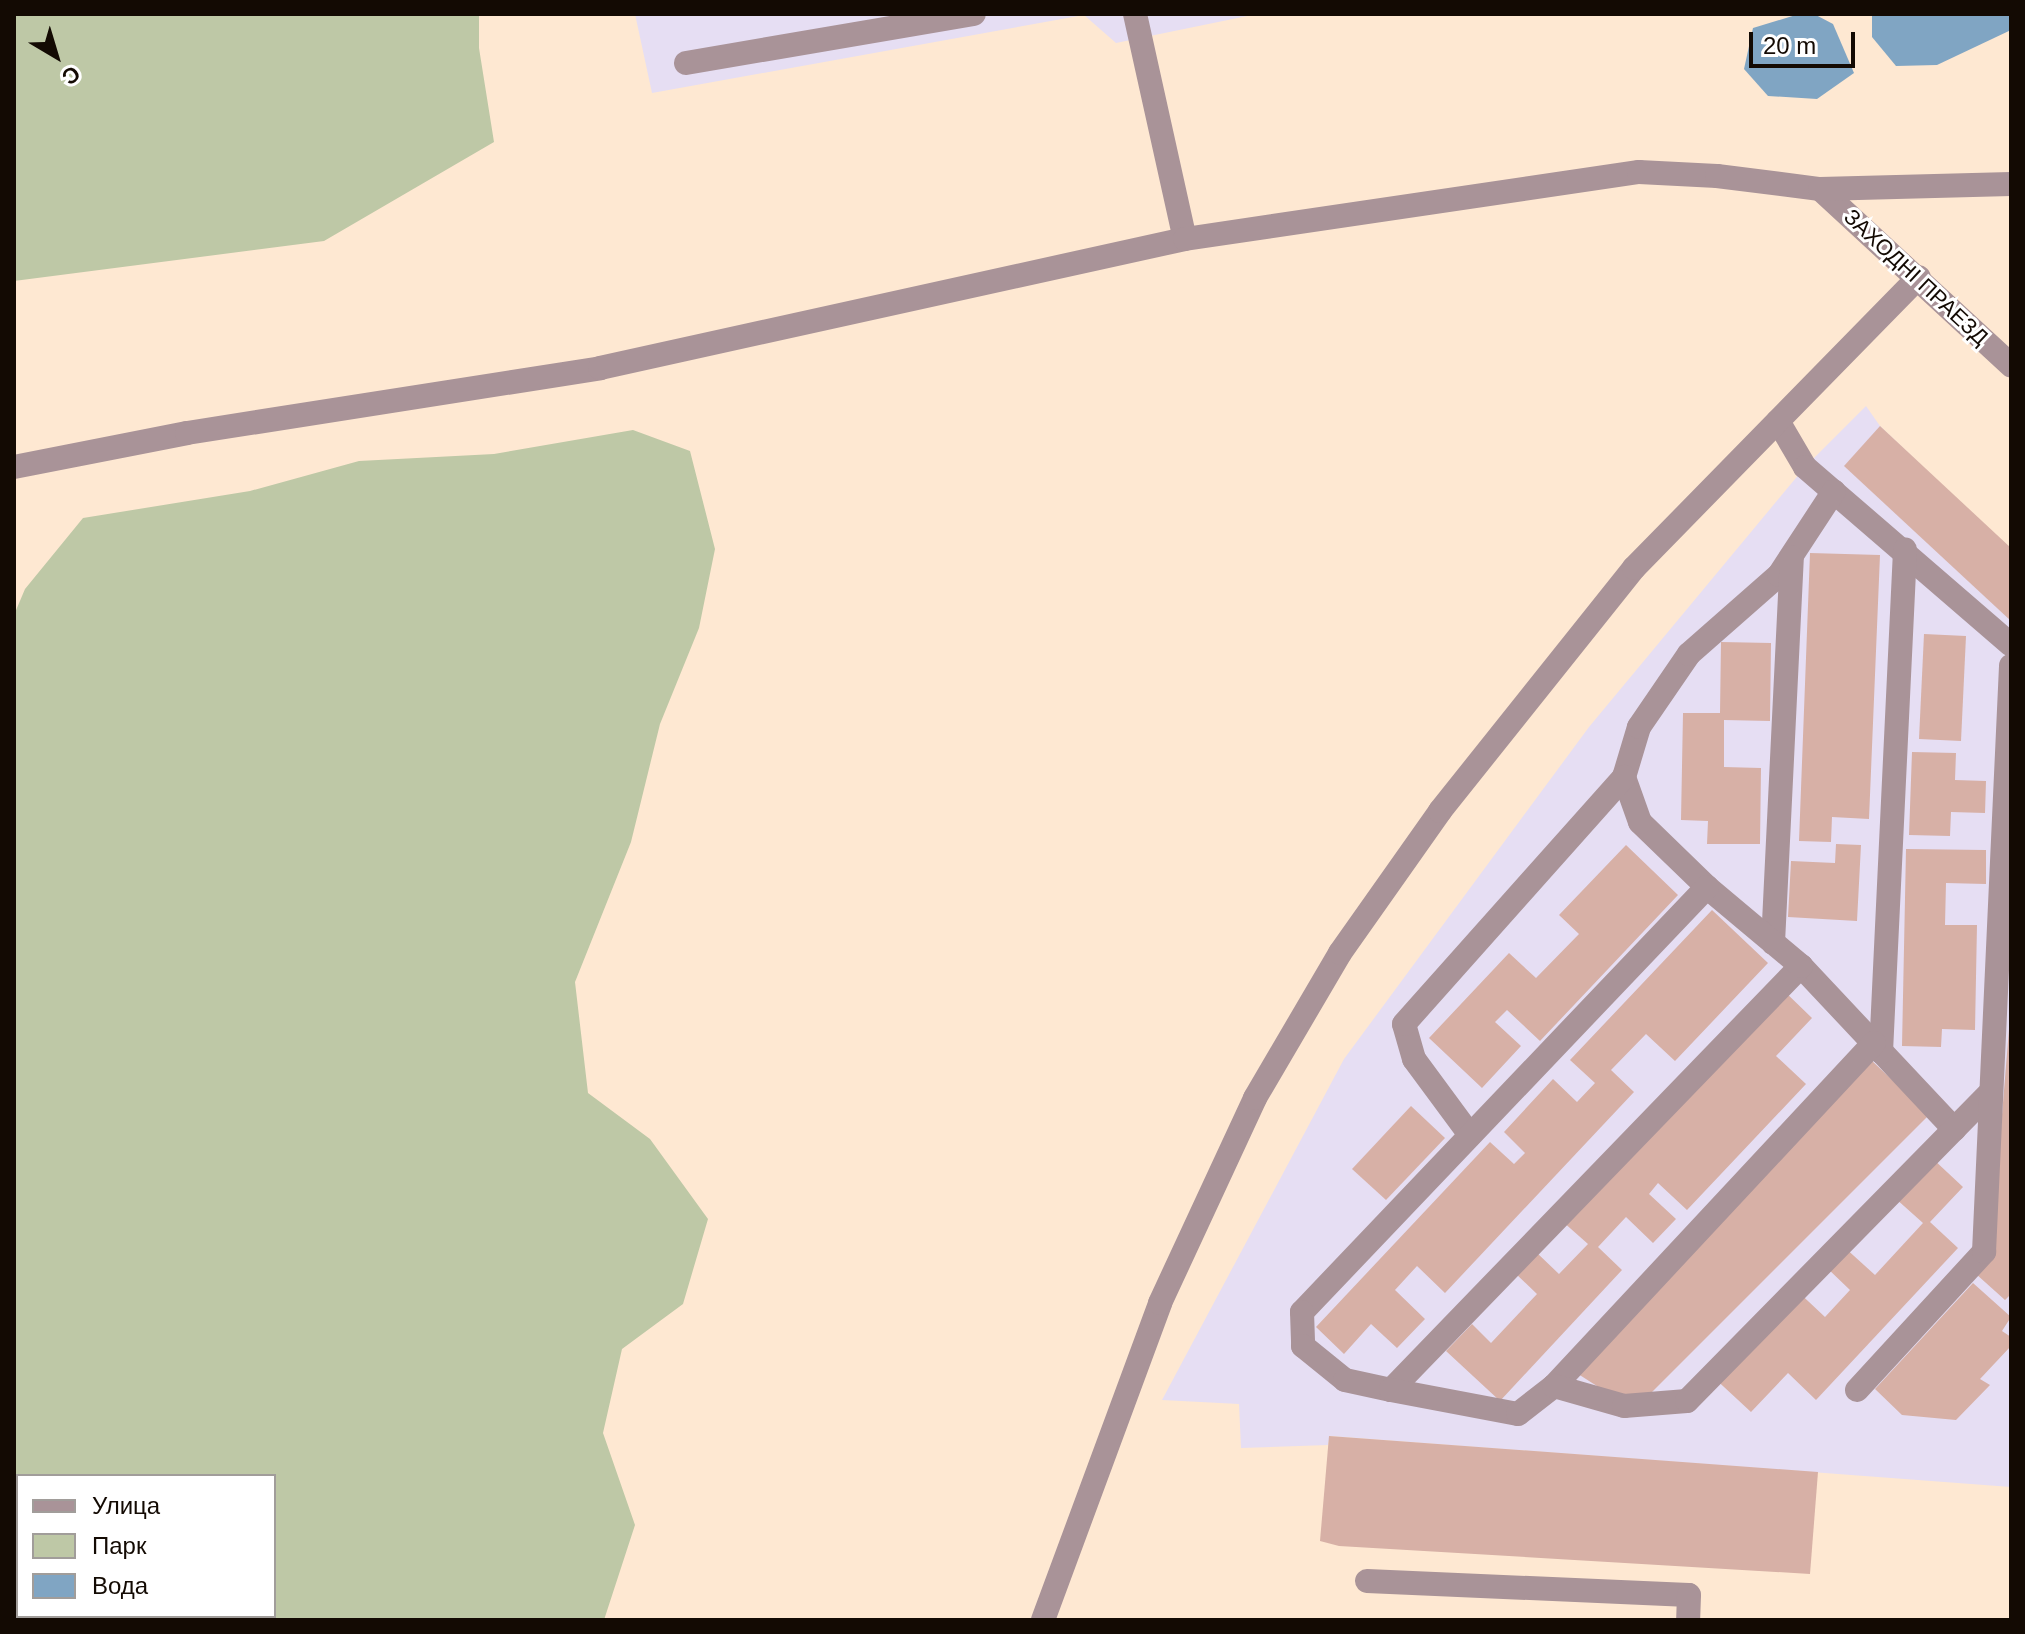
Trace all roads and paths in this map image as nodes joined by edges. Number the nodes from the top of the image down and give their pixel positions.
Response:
1 (974, 14) edge
2 (1135, 14) edge
3 (686, 63) dead end
4 (2011, 184) edge
5 (1820, 189) junction
6 (1185, 239) junction
7 (1919, 277) junction
8 (2011, 365) edge
9 (1778, 421) junction
10 (14, 467) edge
11 (1834, 491) junction
12 (1905, 550) junction
13 (1793, 555) junction
14 (2011, 645) edge
15 (2011, 666) edge
16 (1624, 777) junction
17 (1707, 887) junction
18 (1773, 943) junction
19 (1801, 966) junction
20 (1877, 1048) junction
21 (1989, 1094) junction
22 (1954, 1129) junction
23 (1470, 1135) junction
24 (1554, 1386) junction
25 (1391, 1390) junction
26 (1857, 1390) dead end
27 (1367, 1581) dead end
28 (1043, 1620) edge
29 (1688, 1620) edge

1 - 3 street
2 - 6 street
4 - 5 street
5 - 6 street
5 - 7 street, ЗАХОДНІ ПРАЕЗД
6 - 10 street
7 - 8 street, ЗАХОДНІ ПРАЕЗД
7 - 9 street
9 - 11 street
9 - 28 street
11 - 12 street
11 - 13 street
12 - 14 street
12 - 20 street
13 - 16 street
13 - 18 street
15 - 21 street
16 - 17 street
16 - 23 street
17 - 18 street
17 - 23 street
18 - 19 street
19 - 20 street
19 - 25 street
20 - 22 street
20 - 24 street
21 - 22 street
21 - 26 street
22 - 24 street
23 - 25 street
24 - 25 street
27 - 29 street

